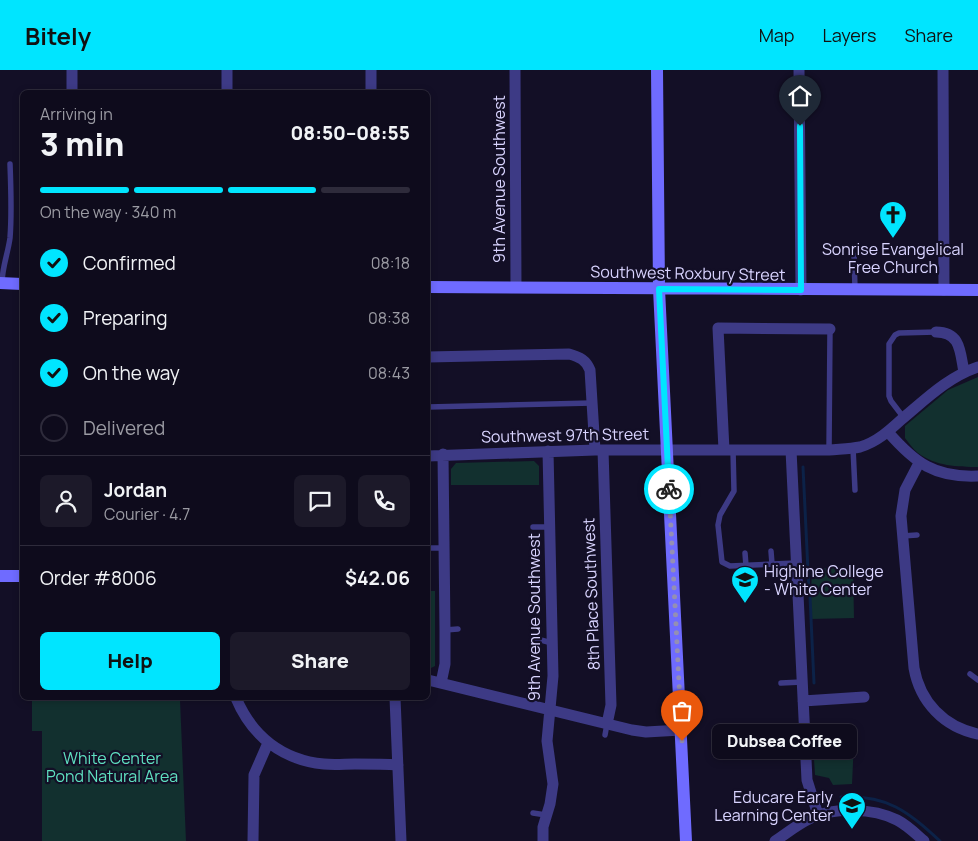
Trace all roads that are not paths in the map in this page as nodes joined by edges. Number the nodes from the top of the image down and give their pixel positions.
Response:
1 (72, 70) edge
2 (227, 70) edge
3 (370, 70) edge
4 (515, 70) edge
5 (657, 70) edge
6 (799, 70) edge
7 (943, 70) edge
8 (72, 90) edge
9 (227, 90) edge
10 (371, 90) edge
11 (10, 164) dead end
12 (854, 255) dead end
13 (1, 283) edge
14 (20, 284) edge
15 (430, 286) edge
16 (516, 287) junction
17 (659, 289) junction
18 (855, 289) junction
19 (801, 290) junction
20 (944, 290) junction
21 (978, 290) edge
22 (830, 328) joint
23 (936, 332) joint
24 (430, 356) edge
25 (978, 366) edge
26 (964, 372) junction
27 (592, 403) junction
28 (430, 407) edge
29 (904, 418) junction
30 (888, 432) junction
31 (852, 448) junction
32 (599, 450) junction
33 (668, 450) junction
34 (729, 450) junction
35 (791, 450) junction
36 (829, 450) junction
37 (548, 451) junction
38 (443, 454) junction
39 (430, 456) edge
40 (919, 463) junction
41 (978, 476) edge
42 (855, 490) dead end
43 (533, 527) dead end
44 (550, 527) junction
45 (917, 535) dead end
46 (902, 536) junction
47 (430, 548) edge
48 (444, 548) junction
49 (771, 551) dead end
50 (745, 553) dead end
51 (796, 563) junction
52 (772, 564) junction
53 (746, 566) junction
54 (0, 576) edge
55 (20, 576) edge
56 (458, 629) dead end
57 (445, 630) junction
58 (537, 639) dead end
59 (552, 643) junction
60 (970, 674) dead end
61 (430, 680) edge
62 (978, 680) edge
63 (781, 682) dead end
64 (802, 682) junction
65 (441, 683) junction
66 (864, 697) dead end
67 (237, 700) edge
68 (394, 700) edge
69 (803, 701) junction
70 (550, 711) junction
71 (606, 730) junction
72 (682, 730) junction
73 (978, 734) edge
74 (268, 743) junction
75 (806, 754) junction
76 (759, 757) dead end
77 (398, 765) junction
78 (533, 813) dead end
79 (546, 815) junction
80 (818, 816) junction
81 (253, 841) edge
82 (401, 841) edge
83 (543, 841) edge
84 (686, 841) edge
85 (775, 841) edge
86 (924, 841) edge

1 - 8 street
2 - 9 street
3 - 10 street
4 - 16 street, 9th Avenue Southwest
5 - 17 street
6 - 19 street
7 - 20 street
11 - 13 lane
12 - 18 lane
13 - 14 street
15 - 16 street, Southwest Roxbury Street
16 - 17 street, Southwest Roxbury Street
17 - 19 street, Southwest Roxbury Street
17 - 33 street
18 - 19 street, Southwest Roxbury Street
18 - 20 street, Southwest Roxbury Street
20 - 21 street, Southwest Roxbury Street
22 - 34 street
22 - 36 lane
23 - 26 street
23 - 29 lane
24 - 27 street, 8th Place Southwest
25 - 26 street, Southwest 97th Street
26 - 29 street, Southwest 97th Street
27 - 28 lane
27 - 32 street, 8th Place Southwest
29 - 30 street, Southwest 97th Street
30 - 31 street, Southwest 97th Street
30 - 40 street
31 - 36 street, Southwest 97th Street
31 - 42 lane
32 - 33 street, Southwest 97th Street
32 - 37 street, Southwest 97th Street
32 - 71 street, 8th Place Southwest
33 - 34 street, Southwest 97th Street
33 - 72 street
34 - 35 street, Southwest 97th Street
34 - 53 lane
35 - 36 street, Southwest 97th Street
35 - 51 street
37 - 38 street, Southwest 97th Street
37 - 44 street, 9th Avenue Southwest
38 - 39 street, Southwest 97th Street
38 - 48 street
40 - 41 street
40 - 46 street
43 - 44 lane
44 - 59 street, 9th Avenue Southwest
45 - 46 lane
46 - 73 street
47 - 48 lane
48 - 57 street
49 - 52 lane
50 - 53 lane
51 - 52 lane
51 - 64 street
52 - 53 lane
54 - 55 street
56 - 57 lane
57 - 65 street
58 - 59 lane
59 - 70 street, 9th Avenue Southwest
60 - 62 lane
61 - 65 street
63 - 64 lane
64 - 69 street
65 - 70 street
66 - 69 street
67 - 74 street
68 - 77 street
69 - 75 street
70 - 71 street
70 - 79 street, 9th Avenue Southwest
71 - 72 street
72 - 84 street
74 - 77 street
74 - 81 street
75 - 76 lane
75 - 80 street
77 - 82 street
78 - 79 lane
79 - 83 street, 9th Avenue Southwest
80 - 85 street
80 - 86 street

